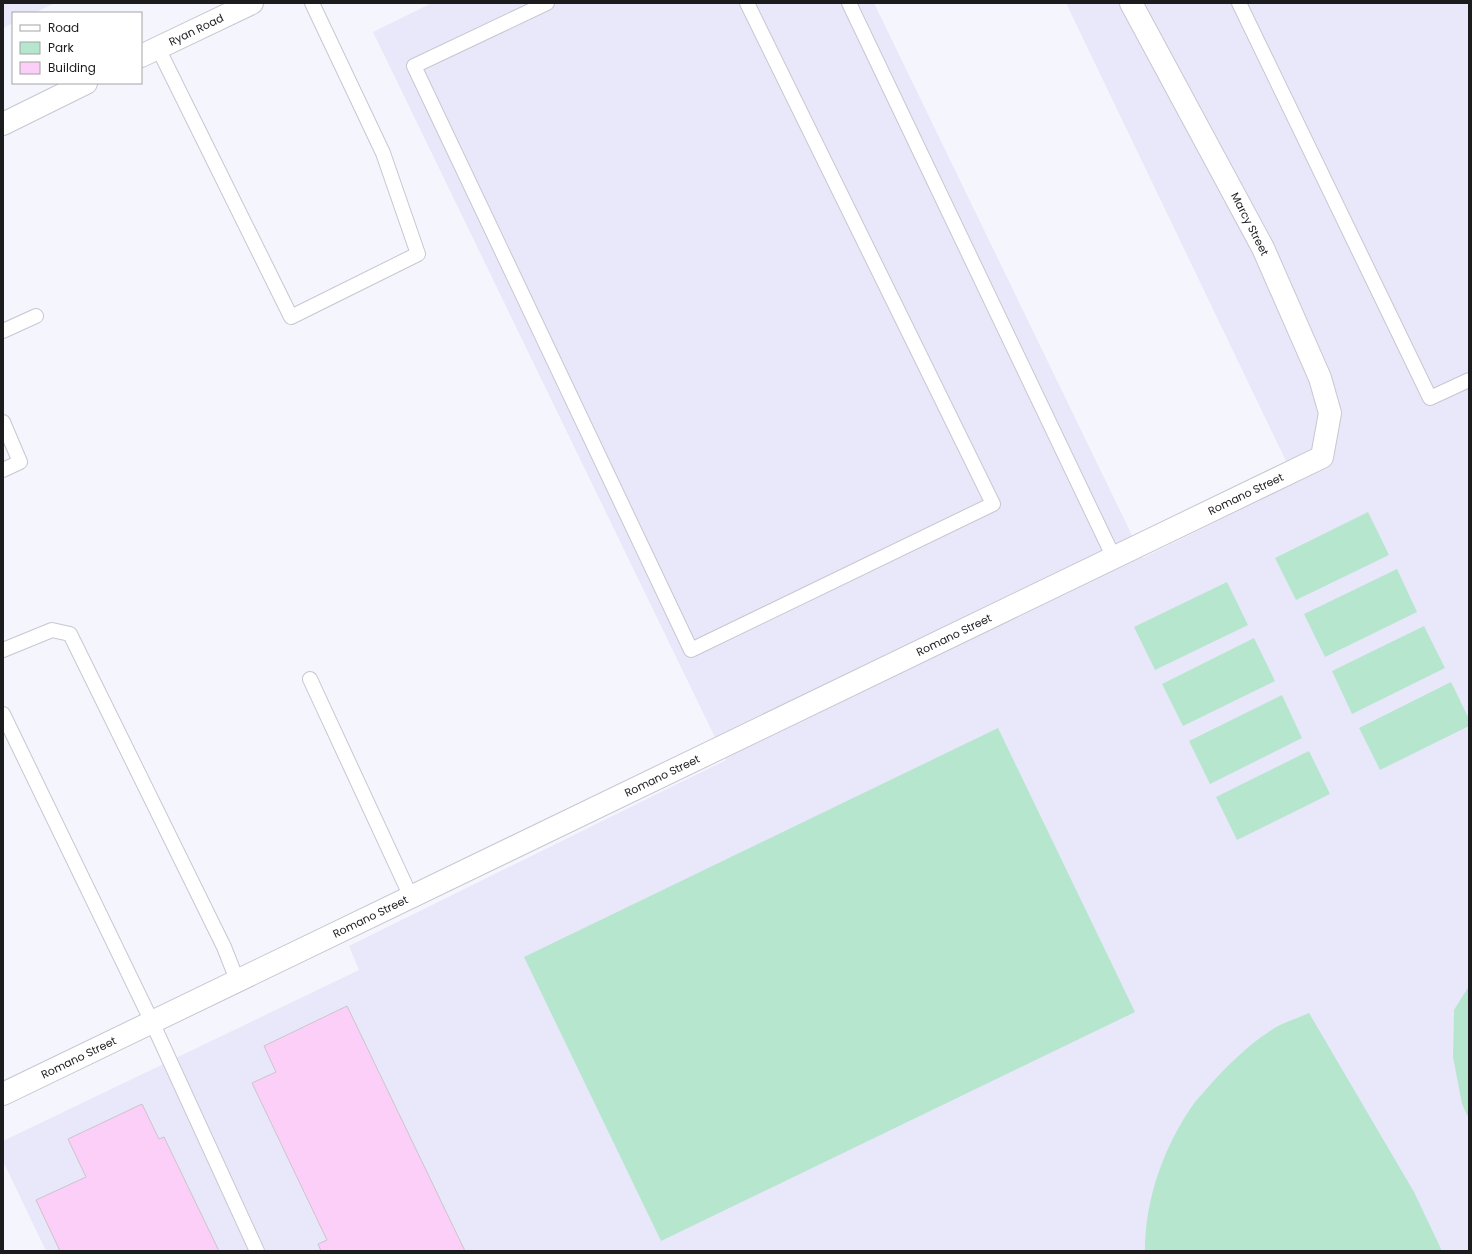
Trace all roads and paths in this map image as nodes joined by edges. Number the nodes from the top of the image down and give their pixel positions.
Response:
1 (312, 3) edge
2 (547, 3) edge
3 (747, 3) edge
4 (849, 3) edge
5 (1131, 3) edge
6 (1239, 3) edge
7 (245, 4) edge
8 (150, 52) edge
9 (84, 84) edge
10 (3, 124) edge
11 (36, 316) dead end
12 (3, 331) edge
13 (1469, 380) edge
14 (3, 422) edge
15 (1322, 457) joint
16 (3, 470) edge
17 (1114, 558) junction
18 (3, 650) edge
19 (310, 679) dead end
20 (3, 714) edge
21 (411, 897) junction
22 (238, 980) junction
23 (152, 1022) junction
24 (3, 1094) edge
25 (257, 1251) edge

1 - 8 lane
2 - 3 lane
4 - 17 lane
5 - 15 street, Marcy Street
6 - 13 lane
7 - 8 street, Ryan Road
9 - 10 street
11 - 12 lane
14 - 16 lane
15 - 17 street, Romano Street
17 - 21 street, Romano Street
18 - 22 lane
19 - 21 lane
20 - 23 lane
21 - 22 street, Romano Street
22 - 23 street, Romano Street
23 - 24 street, Romano Street
23 - 25 lane

